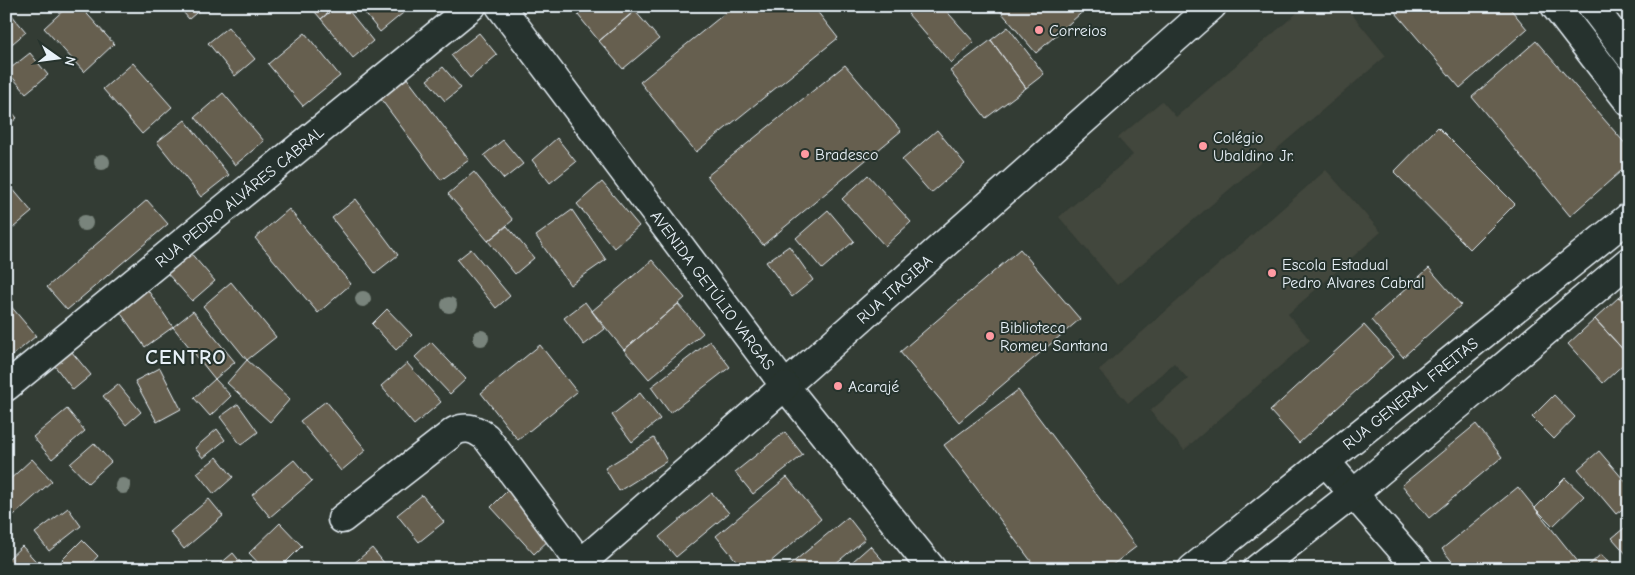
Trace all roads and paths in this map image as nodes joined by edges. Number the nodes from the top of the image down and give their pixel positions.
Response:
1 (472, 6) edge
2 (500, 6) edge
3 (1212, 6) edge
4 (1555, 6) edge
5 (1592, 6) edge
6 (1629, 55) edge
7 (1629, 102) edge
8 (1629, 218) edge
9 (1629, 261) edge
10 (784, 386) junction
11 (6, 387) edge
12 (1325, 461) junction
13 (1354, 493) junction
14 (342, 519) dead end
15 (577, 566) edge
16 (932, 569) edge
17 (1192, 569) edge
18 (1257, 569) edge
19 (1419, 569) edge

1 - 11 street, RUA PEDRO ALVÁRES CABRAL
2 - 10 street, AVENIDA GETÚLIO VARGAS
3 - 10 street, RUA ITAGIBA
4 - 7 street
5 - 6 street
8 - 12 street, RUA GENERAL FREITAS
9 - 13 street
10 - 15 street, RUA ITAGIBA
10 - 16 street, AVENIDA GETÚLIO VARGAS
12 - 13 street
12 - 17 street, RUA GENERAL FREITAS
13 - 18 street
13 - 19 street
14 - 15 street

